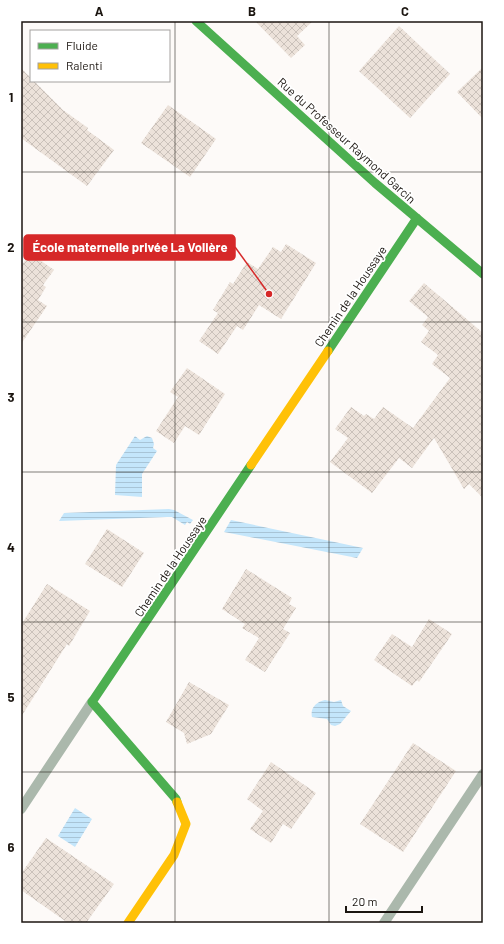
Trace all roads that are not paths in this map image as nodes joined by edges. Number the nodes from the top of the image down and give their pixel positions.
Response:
1 (196, 21) edge
2 (417, 218) junction
3 (483, 274) edge
4 (92, 702) junction
5 (483, 774) edge
6 (21, 809) edge
7 (128, 923) edge
8 (384, 923) edge

1 - 2 street, Rue du Professeur Raymond Garcin
2 - 3 street, Rue du Professeur Raymond Garcin
2 - 4 street, Chemin de la Houssaye
4 - 6 lane
4 - 7 street
5 - 8 lane

